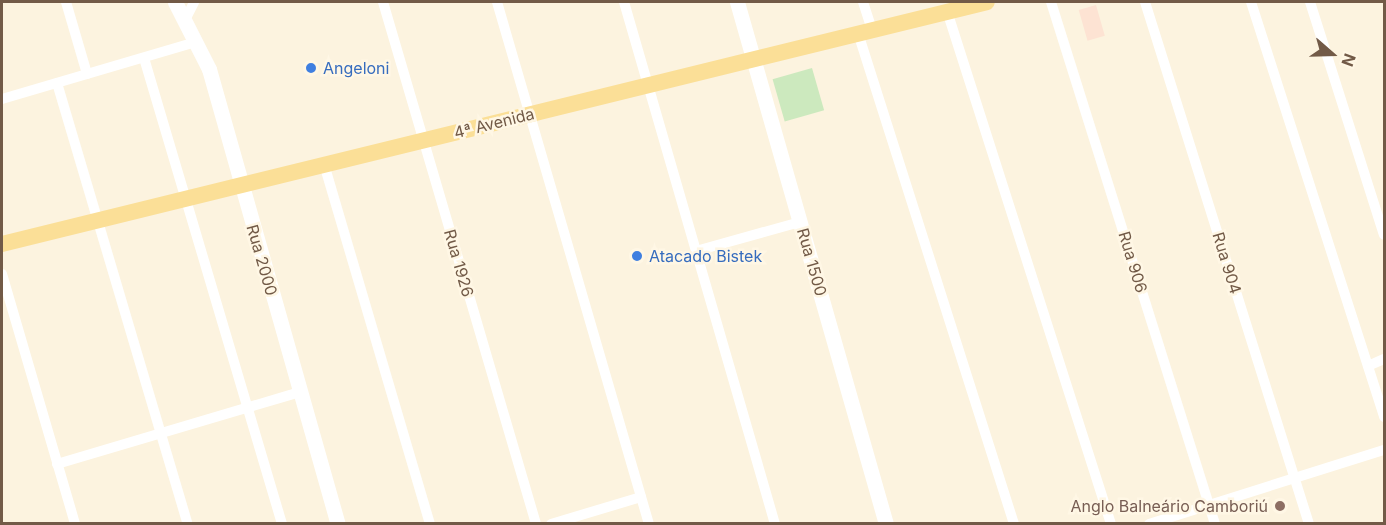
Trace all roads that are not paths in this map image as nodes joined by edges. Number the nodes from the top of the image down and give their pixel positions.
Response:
1 (66, 2) edge
2 (175, 2) edge
3 (194, 2) edge
4 (383, 2) edge
5 (497, 2) edge
6 (624, 2) edge
7 (737, 2) edge
8 (863, 2) edge
9 (980, 2) edge
10 (1051, 2) edge
11 (1145, 2) edge
12 (1251, 2) edge
13 (1310, 2) edge
14 (947, 11) junction
15 (184, 22) junction
16 (865, 31) junction
17 (196, 42) junction
18 (144, 58) junction
19 (754, 58) junction
20 (87, 74) junction
21 (57, 83) junction
22 (648, 85) junction
23 (2, 99) edge
24 (529, 114) junction
25 (423, 140) junction
26 (324, 164) junction
27 (240, 185) junction
28 (186, 198) junction
29 (98, 220) junction
30 (800, 222) junction
31 (1384, 235) edge
32 (2, 244) edge
33 (696, 251) junction
34 (2, 274) edge
35 (1384, 359) edge
36 (1368, 366) junction
37 (300, 392) junction
38 (248, 408) junction
39 (1384, 417) edge
40 (161, 433) junction
41 (1384, 450) edge
42 (57, 464) junction
43 (1294, 478) junction
44 (641, 497) junction
45 (1209, 505) junction
46 (75, 524) edge
47 (188, 524) edge
48 (282, 524) edge
49 (338, 524) edge
50 (430, 524) edge
51 (536, 524) edge
52 (551, 524) edge
53 (650, 524) edge
54 (775, 524) edge
55 (886, 524) edge
56 (1014, 524) edge
57 (1111, 524) edge
58 (1149, 524) edge
59 (1215, 524) edge
60 (1310, 524) edge

1 - 20 street
2 - 15 street, Rua 2000
3 - 15 street
4 - 25 street, Rua 1926
5 - 24 street
6 - 22 street
7 - 19 street, Rua 1500
8 - 16 street
9 - 14 main road, 4ª Avenida
10 - 45 street, Rua 906
11 - 43 street, Rua 904
12 - 36 street
13 - 31 street
14 - 16 main road, 4ª Avenida
14 - 57 street
15 - 17 street, Rua 2000
16 - 19 main road, 4ª Avenida
16 - 56 street
17 - 18 street
17 - 27 street, Rua 2000
18 - 20 street
18 - 28 street
19 - 22 main road, 4ª Avenida
19 - 30 street, Rua 1500
20 - 21 street
21 - 23 street
21 - 29 street
22 - 24 main road, 4ª Avenida
22 - 33 street
24 - 25 main road, 4ª Avenida
24 - 44 street
25 - 26 main road, 4ª Avenida
25 - 51 street, Rua 1926
26 - 27 main road, 4ª Avenida
26 - 50 street
27 - 28 main road, 4ª Avenida
27 - 37 street, Rua 2000
28 - 29 main road, 4ª Avenida
28 - 38 street
29 - 32 main road, 4ª Avenida
29 - 40 street
30 - 33 street
30 - 55 street, Rua 1500
33 - 54 street
34 - 42 street
35 - 36 street
36 - 39 street
37 - 38 street
37 - 49 street, Rua 2000
38 - 40 street
38 - 48 street
40 - 42 street
40 - 47 street
41 - 43 street
42 - 46 street
43 - 45 street
43 - 60 street, Rua 904
44 - 52 street
44 - 53 street
45 - 58 street
45 - 59 street, Rua 906

